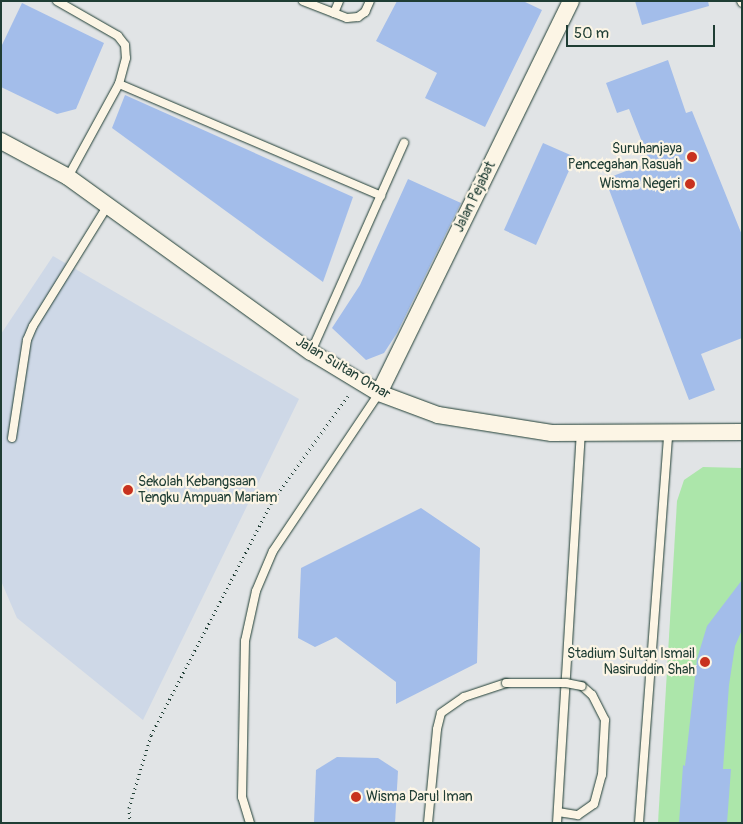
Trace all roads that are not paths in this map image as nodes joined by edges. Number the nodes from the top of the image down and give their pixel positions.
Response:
1 (57, 1) edge
2 (303, 1) edge
3 (339, 1) edge
4 (370, 1) edge
5 (569, 2) edge
6 (334, 13) junction
7 (119, 84) junction
8 (1, 141) edge
9 (404, 143) dead end
10 (68, 177) junction
11 (381, 196) junction
12 (108, 205) junction
13 (311, 352) junction
14 (379, 393) junction
15 (742, 432) edge
16 (668, 433) junction
17 (581, 434) junction
18 (12, 438) dead end
19 (558, 812) junction
20 (250, 823) edge
21 (428, 823) edge
22 (557, 823) edge
23 (639, 823) edge

1 - 7 lane
2 - 6 lane
3 - 6 lane
4 - 6 lane
5 - 14 street, Jalan Pejabat
7 - 10 lane
7 - 11 lane
8 - 10 street, Jalan Sultan Omar
9 - 11 lane
10 - 12 street, Jalan Sultan Omar
11 - 13 lane
12 - 13 street, Jalan Sultan Omar
12 - 18 lane
13 - 14 street, Jalan Sultan Omar
14 - 17 street, Jalan Sultan Omar
14 - 20 lane
15 - 16 street, Jalan Sultan Omar
16 - 17 street, Jalan Sultan Omar
16 - 23 lane
17 - 19 lane
19 - 21 lane, bridge
19 - 22 lane

